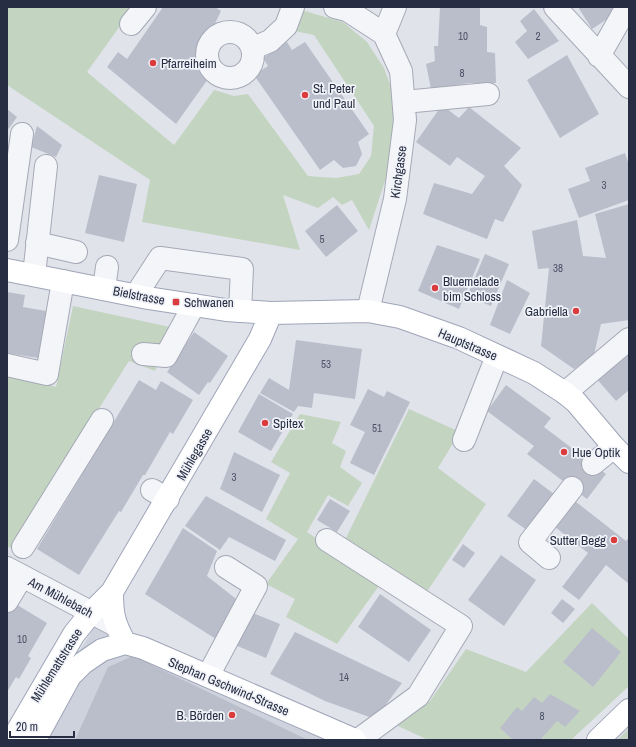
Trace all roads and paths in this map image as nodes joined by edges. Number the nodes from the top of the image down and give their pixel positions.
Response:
1 (144, 7) edge
2 (293, 7) edge
3 (335, 7) edge
4 (395, 7) edge
5 (555, 7) edge
6 (626, 7) edge
7 (131, 24) dead end
8 (384, 34) junction
9 (253, 48) dead end
10 (599, 56) junction
11 (629, 87) edge
12 (488, 94) dead end
13 (404, 102) junction
14 (22, 134) dead end
15 (46, 166) dead end
16 (9, 210) edge
17 (7, 240) edge
18 (37, 243) junction
19 (76, 252) dead end
20 (107, 267) dead end
21 (7, 270) edge
22 (34, 275) junction
23 (64, 280) junction
24 (104, 289) junction
25 (136, 295) junction
26 (194, 305) junction
27 (240, 311) junction
28 (368, 311) junction
29 (271, 314) junction
30 (629, 339) edge
31 (143, 354) dead end
32 (497, 356) junction
33 (7, 365) edge
34 (565, 393) junction
35 (102, 420) dead end
36 (464, 440) dead end
37 (614, 447) junction
38 (629, 462) edge
39 (593, 464) tunnel mouth
40 (572, 488) tunnel mouth
41 (327, 540) dead end
42 (23, 547) dead end
43 (549, 558) dead end
44 (226, 567) dead end
45 (15, 572) edge
46 (112, 592) junction
47 (7, 601) edge
48 (91, 613) junction
49 (120, 634) junction
50 (208, 676) junction
51 (629, 710) edge
52 (12, 740) edge
53 (35, 740) edge
54 (355, 740) edge
55 (598, 740) edge

1 - 7 street
2 - 9 street
3 - 8 street
4 - 8 street
5 - 10 street
6 - 10 street
8 - 13 street, Kirchgasse
10 - 11 street
12 - 13 street
13 - 28 street, Kirchgasse
14 - 16 street
15 - 18 street
16 - 17 street
18 - 19 street
18 - 22 street
20 - 24 street
21 - 22 main road, Bielstrasse
22 - 23 main road, Bielstrasse
23 - 24 main road, Bielstrasse
23 - 33 street
24 - 25 main road, Bielstrasse
25 - 26 main road, Bielstrasse
25 - 27 street
26 - 27 main road, Bielstrasse
26 - 31 street
27 - 29 main road, Bielstrasse
28 - 29 main road, Hauptstrasse
28 - 32 main road, Hauptstrasse
29 - 46 main road, Mühlegasse
30 - 34 street
32 - 34 main road, Hauptstrasse
32 - 36 street
34 - 37 main road, Hauptstrasse
35 - 42 street
37 - 38 main road, Hauptstrasse
37 - 39 street
40 - 43 street
41 - 54 street
44 - 50 street
45 - 47 street
45 - 48 street, Am Mühlebach
46 - 48 main road, Mühlegasse
46 - 49 main road
48 - 49 street, Am Mühlebach
48 - 52 main road, Mühlemattstrasse
49 - 50 main road, Stephan Gschwind-Strasse
49 - 53 main road, Mühlemattstrasse
50 - 54 main road, Stephan Gschwind-Strasse
51 - 55 main road

